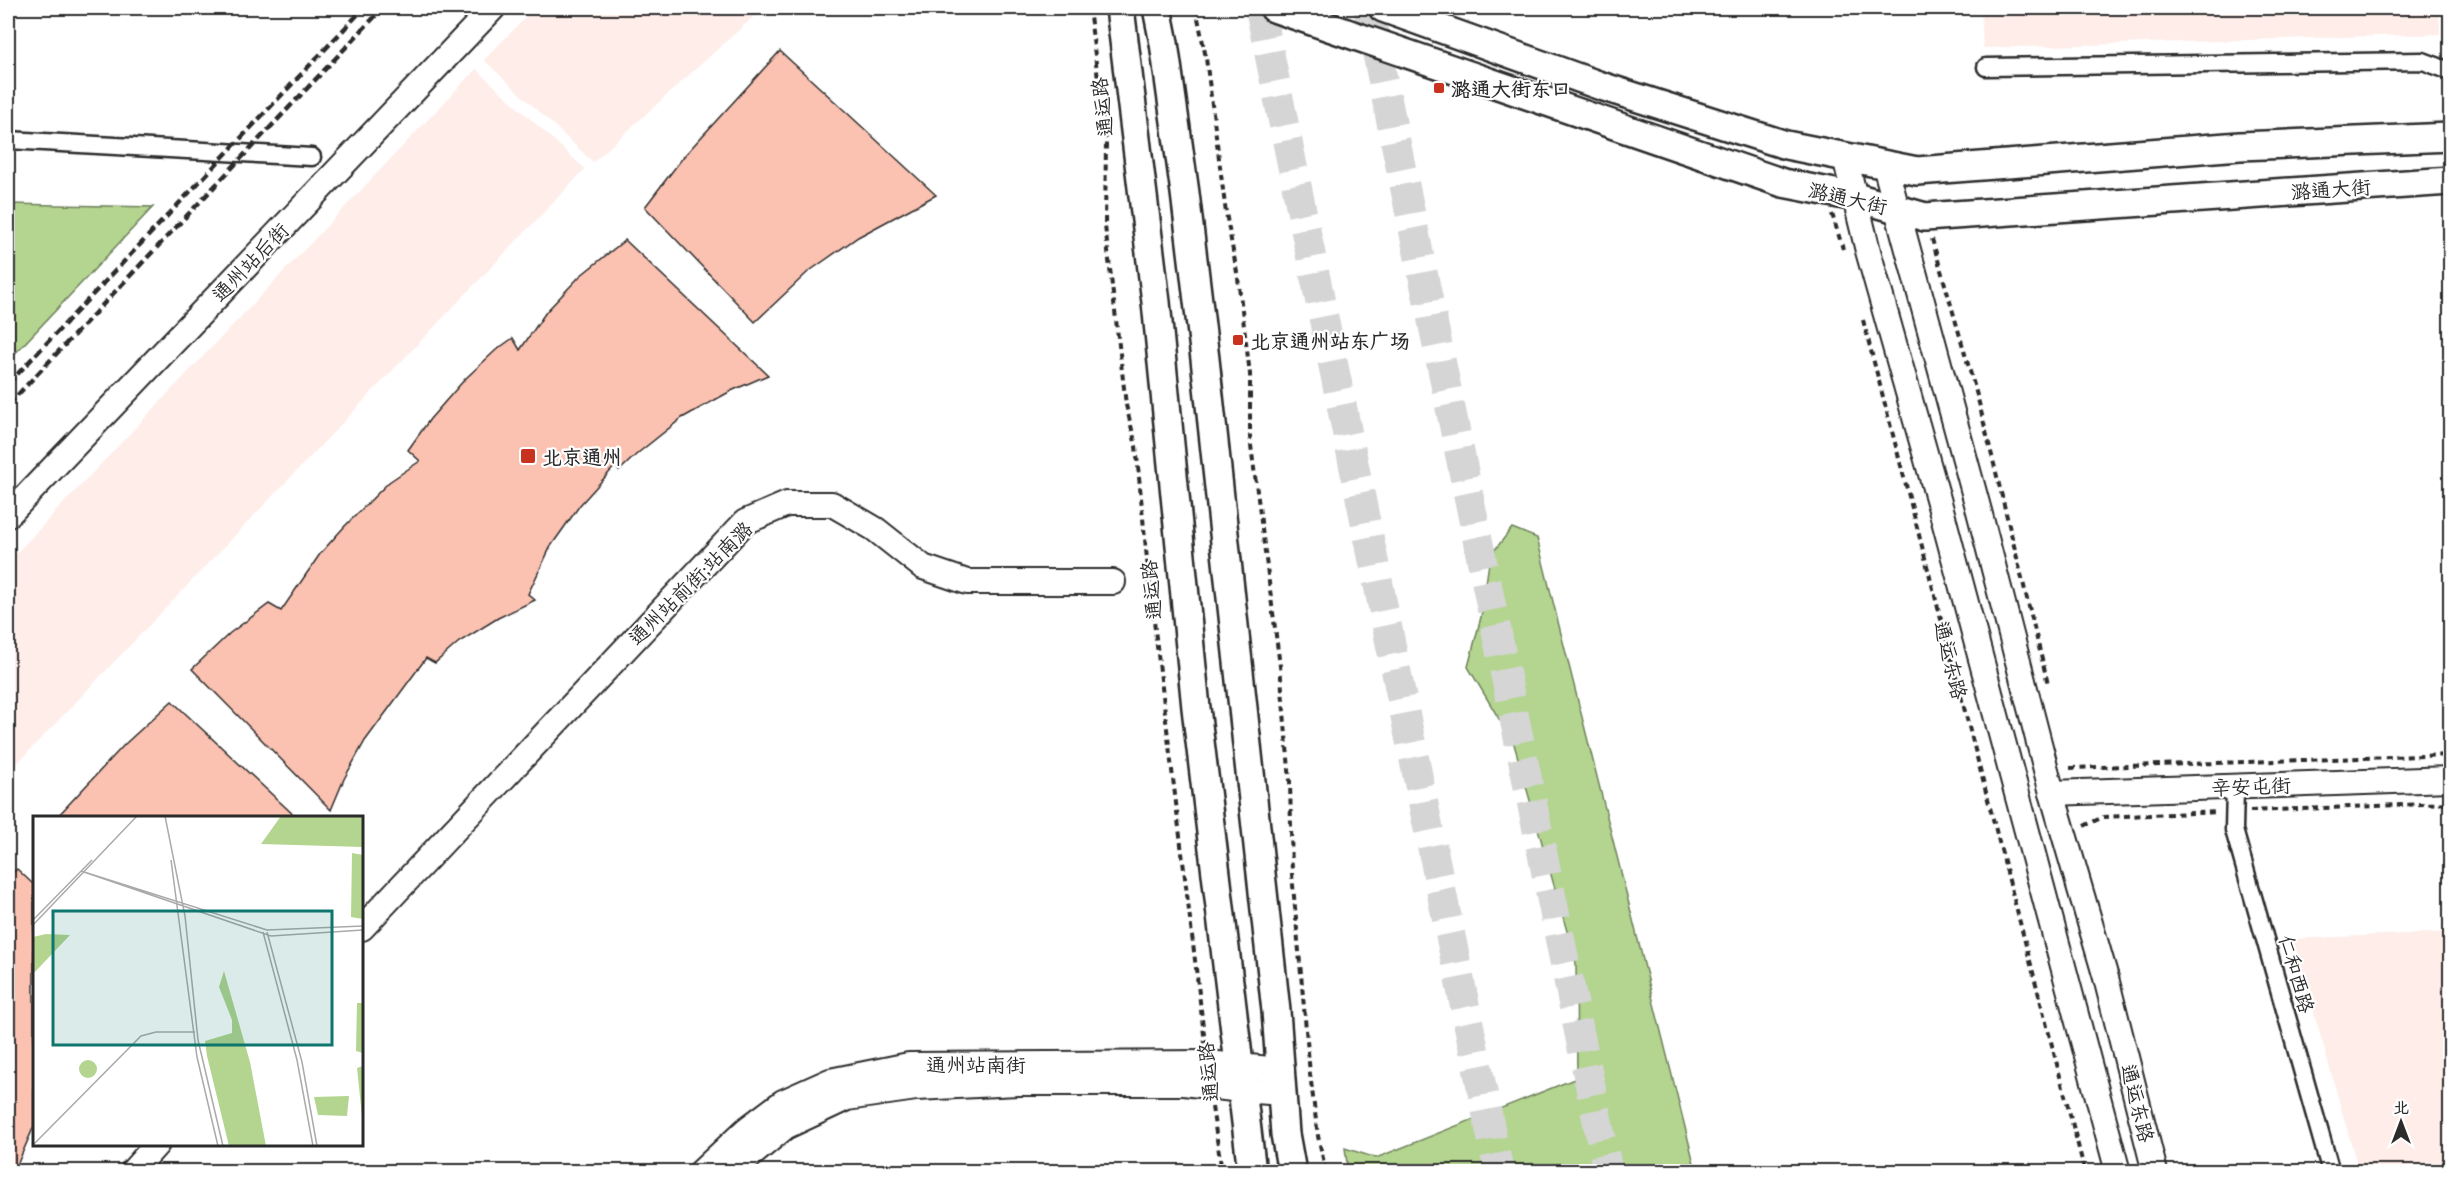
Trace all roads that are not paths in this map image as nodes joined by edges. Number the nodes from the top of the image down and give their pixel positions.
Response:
1 (493, 8) edge
2 (1157, 8) edge
3 (1274, 8) edge
4 (1383, 8) edge
5 (1120, 11) edge
6 (1986, 67) dead end
7 (2451, 71) edge
8 (2451, 137) edge
9 (8, 140) edge
10 (312, 158) dead end
11 (1845, 158) junction
12 (1885, 165) junction
13 (2451, 181) edge
14 (1855, 197) junction
15 (1896, 208) junction
16 (8, 515) edge
17 (1113, 582) dead end
18 (2451, 779) edge
19 (2235, 787) junction
20 (2052, 793) junction
21 (363, 927) edge
22 (1239, 1077) junction
23 (1282, 1081) junction
24 (155, 1146) edge
25 (132, 1172) edge
26 (702, 1172) edge
27 (731, 1172) edge
28 (1252, 1172) edge
29 (1292, 1172) edge
30 (2118, 1172) edge
31 (2155, 1172) edge
32 (2331, 1172) edge

1 - 16 main road, 通州站后街
2 - 23 main road
3 - 14 main road, 潞通大街
4 - 11 main road, 潞通大街
5 - 22 main road, 通运路
6 - 7 street
8 - 12 main road, 潞通大街
9 - 10 street
11 - 12 main road, 潞通大街
11 - 14 main road, 通运东路
12 - 15 main road, 通运东路
13 - 15 main road, 潞通大街
14 - 15 main road, 潞通大街
14 - 30 main road, 通运东路
15 - 20 main road, 通运东路
17 - 21 main road, 通州站前街;站南潞
18 - 19 main road, 辛安屯街
19 - 20 main road, 辛安屯街
19 - 32 street, 仁和西路
20 - 31 main road, 通运东路
22 - 23 main road, 通州站南街
22 - 26 main road, 通州站南街
22 - 27 main road, 通州站南街
22 - 28 main road, 通运路
23 - 29 main road
24 - 25 main road

